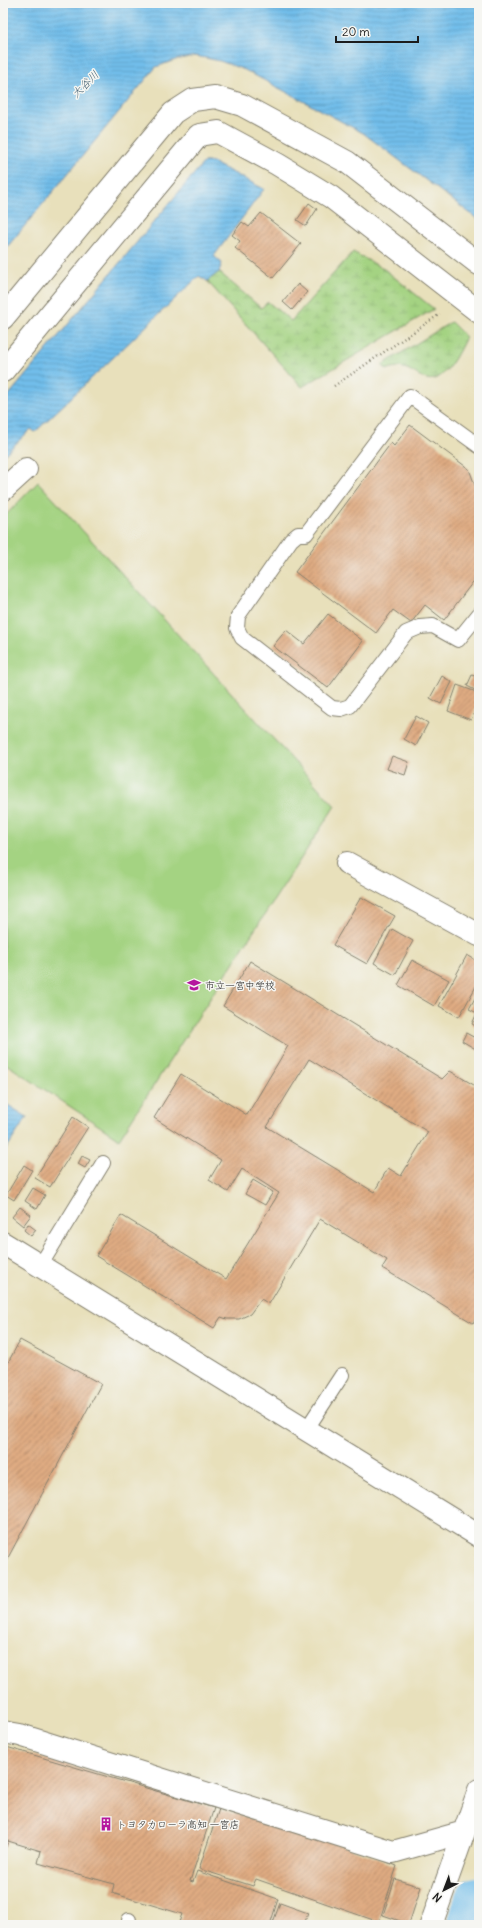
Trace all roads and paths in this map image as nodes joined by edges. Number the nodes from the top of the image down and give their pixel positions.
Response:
1 (479, 264) edge
2 (471, 305) edge
3 (3, 318) edge
4 (3, 371) edge
5 (334, 386) dead end
6 (479, 446) edge
7 (26, 469) dead end
8 (3, 490) edge
9 (479, 614) edge
10 (347, 863) dead end
11 (479, 936) edge
12 (103, 1163) dead end
13 (3, 1243) edge
14 (40, 1266) junction
15 (342, 1375) dead end
16 (306, 1430) junction
17 (479, 1536) edge
18 (3, 1732) edge
19 (479, 1790) edge
20 (464, 1832) junction
21 (431, 1925) edge

1 - 3 street
2 - 4 street
2 - 5 path
6 - 9 lane
7 - 8 street
10 - 11 street
12 - 14 lane
13 - 14 street
14 - 16 street
15 - 16 lane
16 - 17 street
18 - 20 street
19 - 20 street
20 - 21 street

